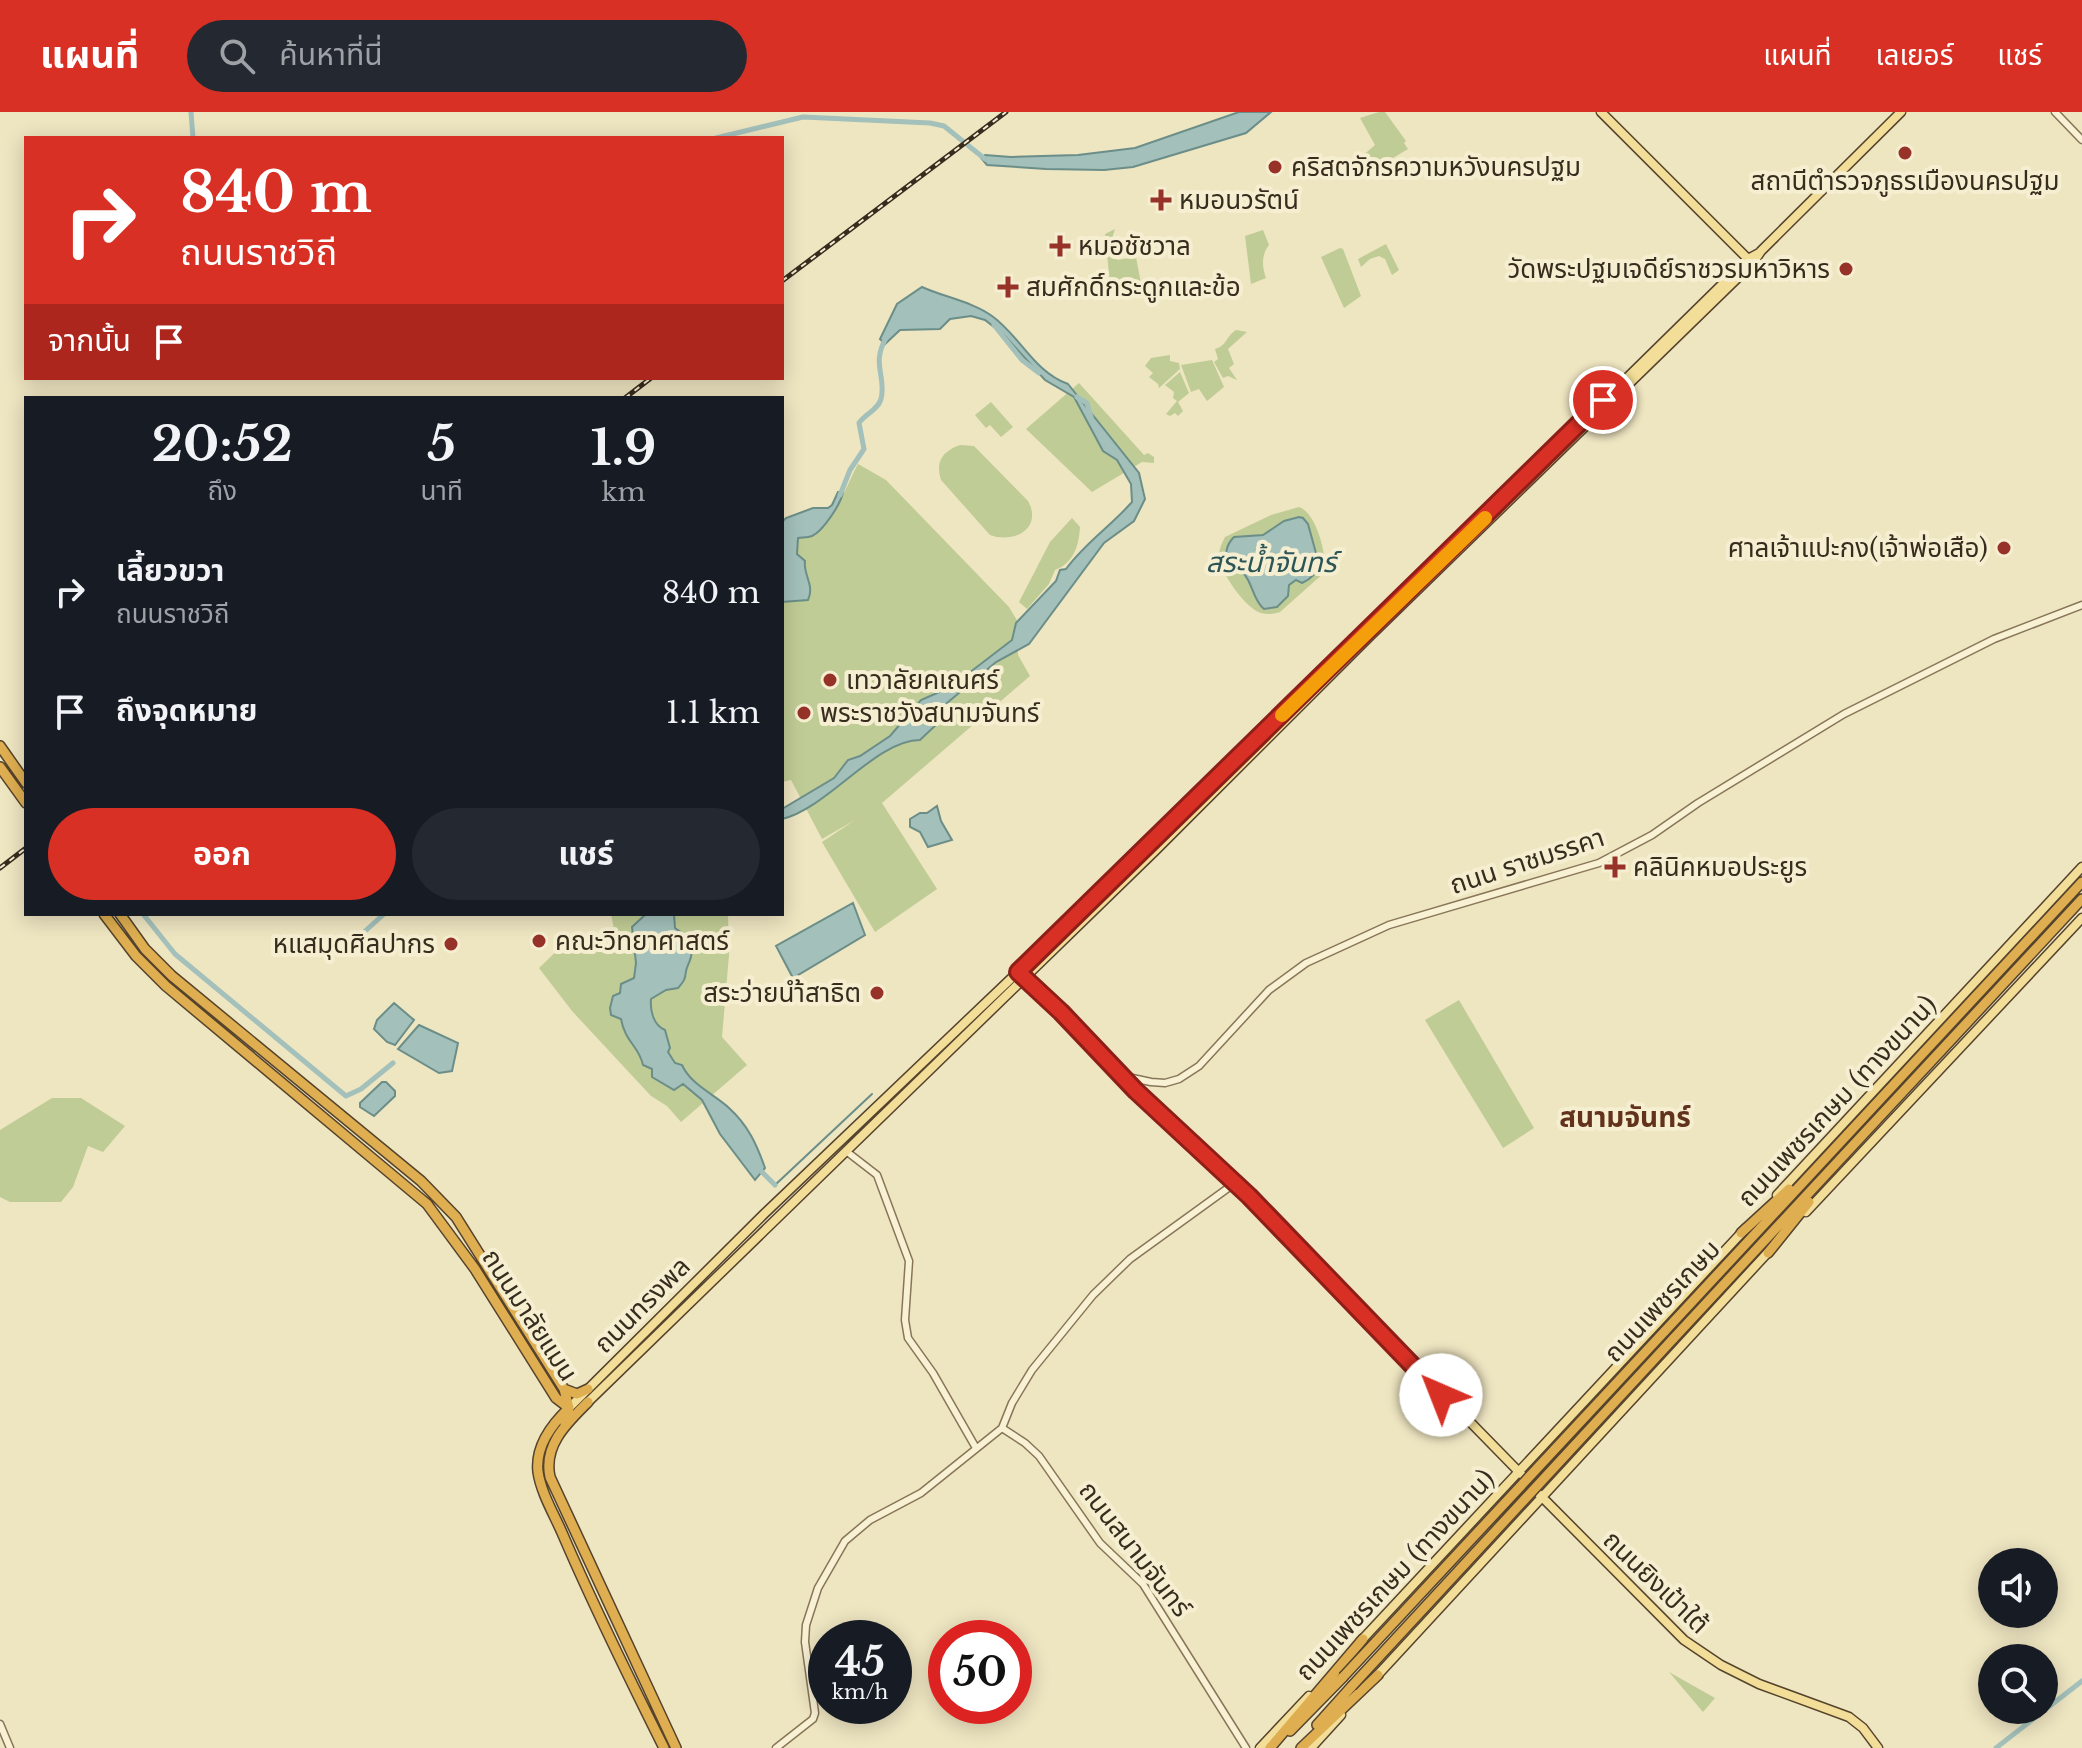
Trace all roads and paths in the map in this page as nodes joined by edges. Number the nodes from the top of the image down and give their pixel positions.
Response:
1 (1601, 112) edge
2 (1901, 112) edge
3 (2055, 112) edge
4 (2082, 140) edge
5 (1750, 261) junction
6 (2082, 605) edge
7 (0, 746) edge
8 (0, 767) edge
9 (24, 780) edge
10 (24, 800) edge
11 (2082, 867) edge
12 (2082, 882) edge
13 (2082, 899) edge
14 (103, 916) edge
15 (104, 916) edge
16 (121, 916) edge
17 (129, 916) edge
18 (2082, 918) edge
19 (1022, 974) junction
20 (209, 1006) junction
21 (241, 1048) junction
22 (1123, 1076) junction
23 (841, 1140) junction
24 (1838, 1143) junction
25 (847, 1150) junction
26 (1848, 1152) junction
27 (1235, 1183) junction
28 (1741, 1233) junction
29 (1768, 1253) junction
30 (564, 1389) junction
31 (588, 1389) junction
32 (556, 1398) junction
33 (588, 1402) junction
34 (1580, 1405) junction
35 (569, 1408) junction
36 (561, 1422) junction
37 (1609, 1424) junction
38 (1002, 1428) junction
39 (976, 1448) junction
40 (1520, 1471) junction
41 (1541, 1497) junction
42 (1472, 1523) junction
43 (1502, 1540) junction
44 (1363, 1639) junction
45 (1378, 1675) junction
46 (0, 1724) edge
47 (10, 1748) edge
48 (664, 1748) edge
49 (676, 1748) edge
50 (776, 1748) edge
51 (1246, 1748) edge
52 (1260, 1748) edge
53 (1272, 1748) edge
54 (1298, 1748) edge
55 (1311, 1748) edge
56 (1878, 1748) edge

1 - 5 main road
2 - 5 main road
3 - 4 street
5 - 19 main road
6 - 22 street, ถนน ราชมรรคา
7 - 9 highway
8 - 10 highway
11 - 28 main road, ถนนเพชรเกษม (ทางขนาน)
12 - 24 highway, ถนนเพชรเกษม
13 - 26 highway, ถนนเพชรเกษม
14 - 21 highway
15 - 21 highway, ถนนมาลัยแมน
16 - 20 highway, ถนนมาลัยแมน
17 - 20 highway
18 - 29 main road, ถนนเพชรเกษม (ทางขนาน)
19 - 22 main road, ถนนยิงเป้าใต้
19 - 23 main road, ถนนทรงพล
19 - 25 main road, ถนนทรงพล
20 - 30 highway, ถนนมาลัยแมน
21 - 32 highway, ถนนมาลัยแมน
22 - 27 main road, ถนนยิงเป้าใต้
23 - 25 main road
23 - 31 main road, ถนนทรงพล
24 - 28 highway
24 - 53 highway, ถนนเพชรเกษม, bridge
25 - 33 main road, ถนนทรงพล
25 - 39 street
26 - 29 highway
26 - 54 highway, ถนนเพชรเกษม, bridge
27 - 38 street
27 - 40 main road, ถนนยิงเป้าใต้
28 - 34 main road, ถนนเพชรเกษม (ทางขนาน)
29 - 37 main road, ถนนเพชรเกษม (ทางขนาน)
30 - 31 highway
30 - 35 highway, ถนนมาลัยแมน
31 - 35 main road, ถนนทรงพล
32 - 35 highway, ถนนมาลัยแมน
32 - 36 highway
33 - 35 highway
33 - 36 highway, ถนนทรงพล
34 - 37 main road
34 - 40 main road, ถนนเพชรเกษม (ทางขนาน)
35 - 36 highway, ถนนทรงพล
36 - 48 highway, ถนนทรงพล
36 - 49 highway, ถนนทรงพล
37 - 41 main road, ถนนเพชรเกษม (ทางขนาน)
38 - 39 street
38 - 51 street, ถนนสนามจันทร์
39 - 50 street
40 - 41 main road, ถนนยิงเป้าใต้
40 - 42 main road, ถนนเพชรเกษม (ทางขนาน)
41 - 43 main road, ถนนเพชรเกษม (ทางขนาน)
41 - 56 main road, ถนนยิงเป้าใต้
42 - 43 main road
42 - 44 main road, ถนนเพชรเกษม (ทางขนาน)
43 - 45 main road, ถนนเพชรเกษม (ทางขนาน)
44 - 52 main road, ถนนเพชรเกษม (ทางขนาน)
44 - 53 highway
45 - 54 highway
45 - 55 main road, ถนนเพชรเกษม (ทางขนาน)
46 - 47 street

